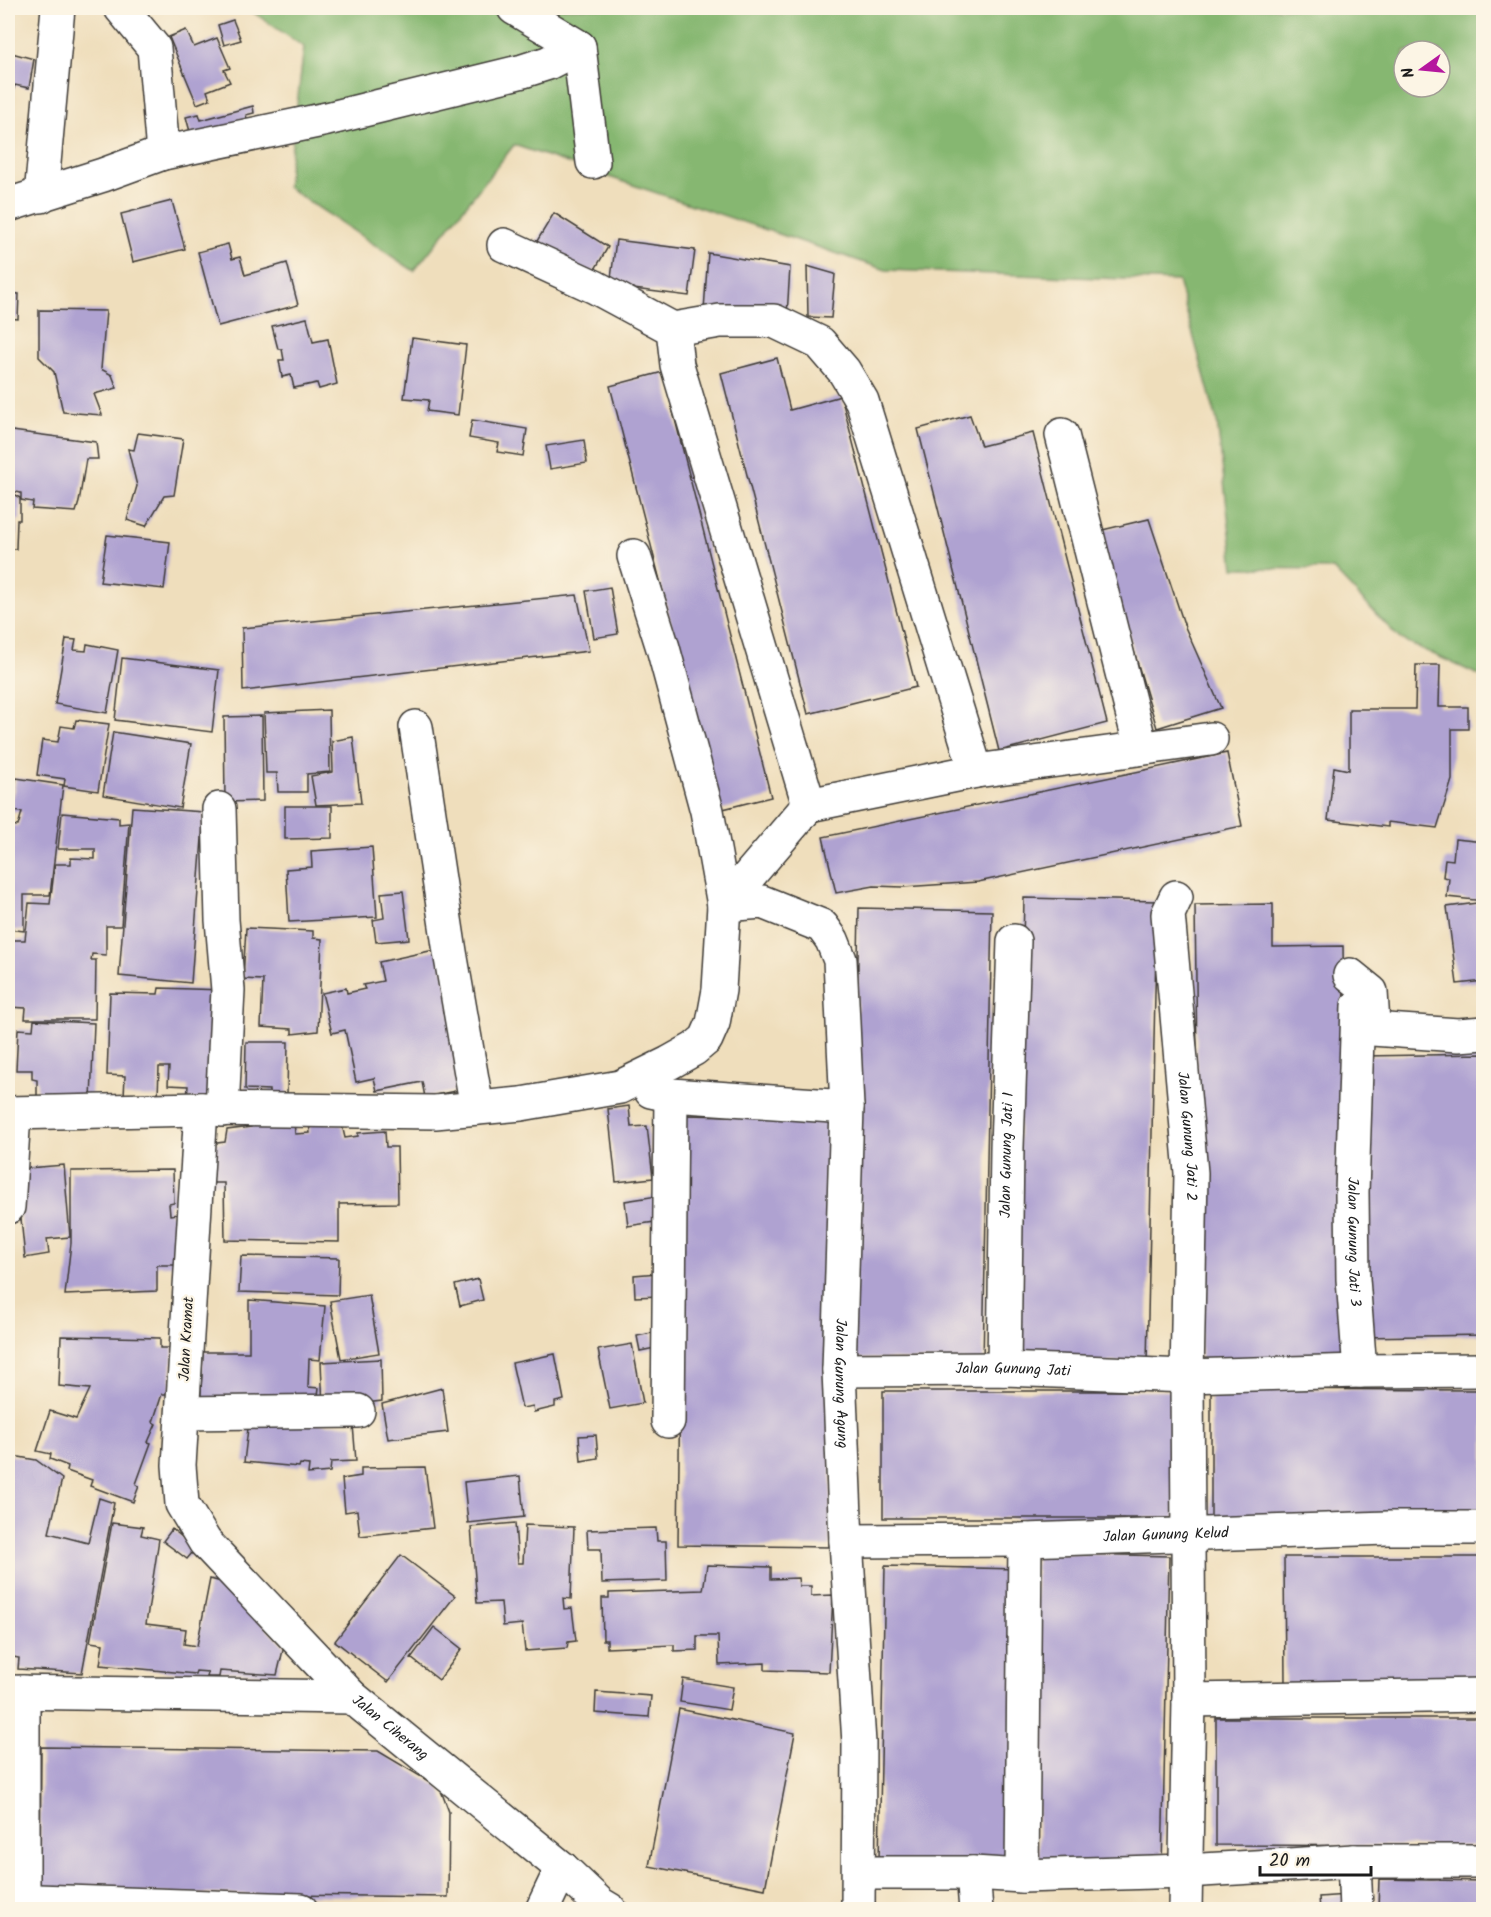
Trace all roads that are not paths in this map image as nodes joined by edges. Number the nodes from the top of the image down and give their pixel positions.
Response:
1 (58, 8) edge
2 (121, 8) edge
3 (514, 8) edge
4 (579, 47) junction
5 (163, 153) junction
6 (593, 162) dead end
7 (40, 196) junction
8 (8, 205) edge
9 (504, 245) dead end
10 (673, 329) junction
11 (1062, 435) dead end
12 (634, 556) dead end
13 (416, 727) dead end
14 (1211, 739) dead end
15 (1141, 748) junction
16 (976, 771) junction
17 (809, 805) junction
18 (219, 809) dead end
19 (1176, 897) dead end
20 (724, 905) junction
21 (1014, 941) dead end
22 (1350, 975) dead end
23 (1363, 1021) junction
24 (1484, 1033) edge
25 (620, 1087) junction
26 (671, 1095) junction
27 (847, 1107) junction
28 (477, 1108) junction
29 (212, 1109) junction
30 (11, 1114) edge
31 (8, 1207) edge
32 (1004, 1369) junction
33 (839, 1370) junction
34 (1484, 1370) edge
35 (1360, 1371) junction
36 (1187, 1376) junction
37 (358, 1411) dead end
38 (183, 1413) junction
39 (668, 1421) dead end
40 (1484, 1528) edge
41 (1189, 1534) junction
42 (1025, 1540) junction
43 (846, 1541) junction
44 (15, 1692) edge
45 (1484, 1695) edge
46 (352, 1696) junction
47 (1189, 1700) junction
48 (1354, 1861) junction
49 (1484, 1861) edge
50 (562, 1868) junction
51 (1186, 1871) junction
52 (859, 1873) junction
53 (973, 1873) junction
54 (1022, 1876) junction
55 (18, 1903) edge
56 (301, 1910) edge
57 (542, 1910) edge
58 (610, 1910) edge
59 (858, 1910) edge
60 (976, 1910) edge
61 (1185, 1910) edge
62 (1356, 1910) edge

1 - 7 street
2 - 5 street
3 - 4 street
4 - 5 street
4 - 6 street
5 - 7 street
7 - 8 street
9 - 10 street
10 - 16 street
10 - 17 street
11 - 15 street
12 - 20 street
13 - 28 street
14 - 15 street
15 - 16 street
16 - 17 street
17 - 20 street
18 - 29 street, Jalan Kramat
19 - 36 street, Jalan Gunung Jati 2
20 - 25 street
20 - 27 street, Jalan Gunung Agung
21 - 32 street, Jalan Gunung Jati 1
22 - 23 street, Jalan Gunung Jati 3
23 - 24 street
23 - 35 street, Jalan Gunung Jati 3
25 - 26 street
25 - 28 street
26 - 27 street
26 - 39 street
27 - 33 street, Jalan Gunung Agung
28 - 29 street
29 - 30 street
29 - 38 street, Jalan Kramat
30 - 31 street
32 - 33 street, Jalan Gunung Jati
32 - 36 street, Jalan Gunung Jati
33 - 43 street, Jalan Gunung Agung
34 - 35 street, Jalan Gunung Jati
35 - 36 street, Jalan Gunung Jati
36 - 41 street, Jalan Gunung Jati 2
37 - 38 street
38 - 46 street, Jalan Kramat
40 - 41 street, Jalan Gunung Kelud
41 - 42 street, Jalan Gunung Kelud
41 - 47 street, Jalan Gunung Jati 2
42 - 43 street, Jalan Gunung Kelud
42 - 54 street
43 - 52 street, Jalan Gunung Agung
44 - 46 street, Jalan Ciherang
44 - 55 street
45 - 47 street
46 - 50 street, Jalan Ciherang
47 - 51 street, Jalan Gunung Jati 2
48 - 49 street
48 - 51 street
48 - 62 street
50 - 57 street
50 - 58 street, Jalan Ciherang
51 - 54 street
51 - 61 street, Jalan Gunung Jati 2
52 - 53 street
52 - 59 street, Jalan Gunung Agung
53 - 54 street
53 - 60 street
55 - 56 street

